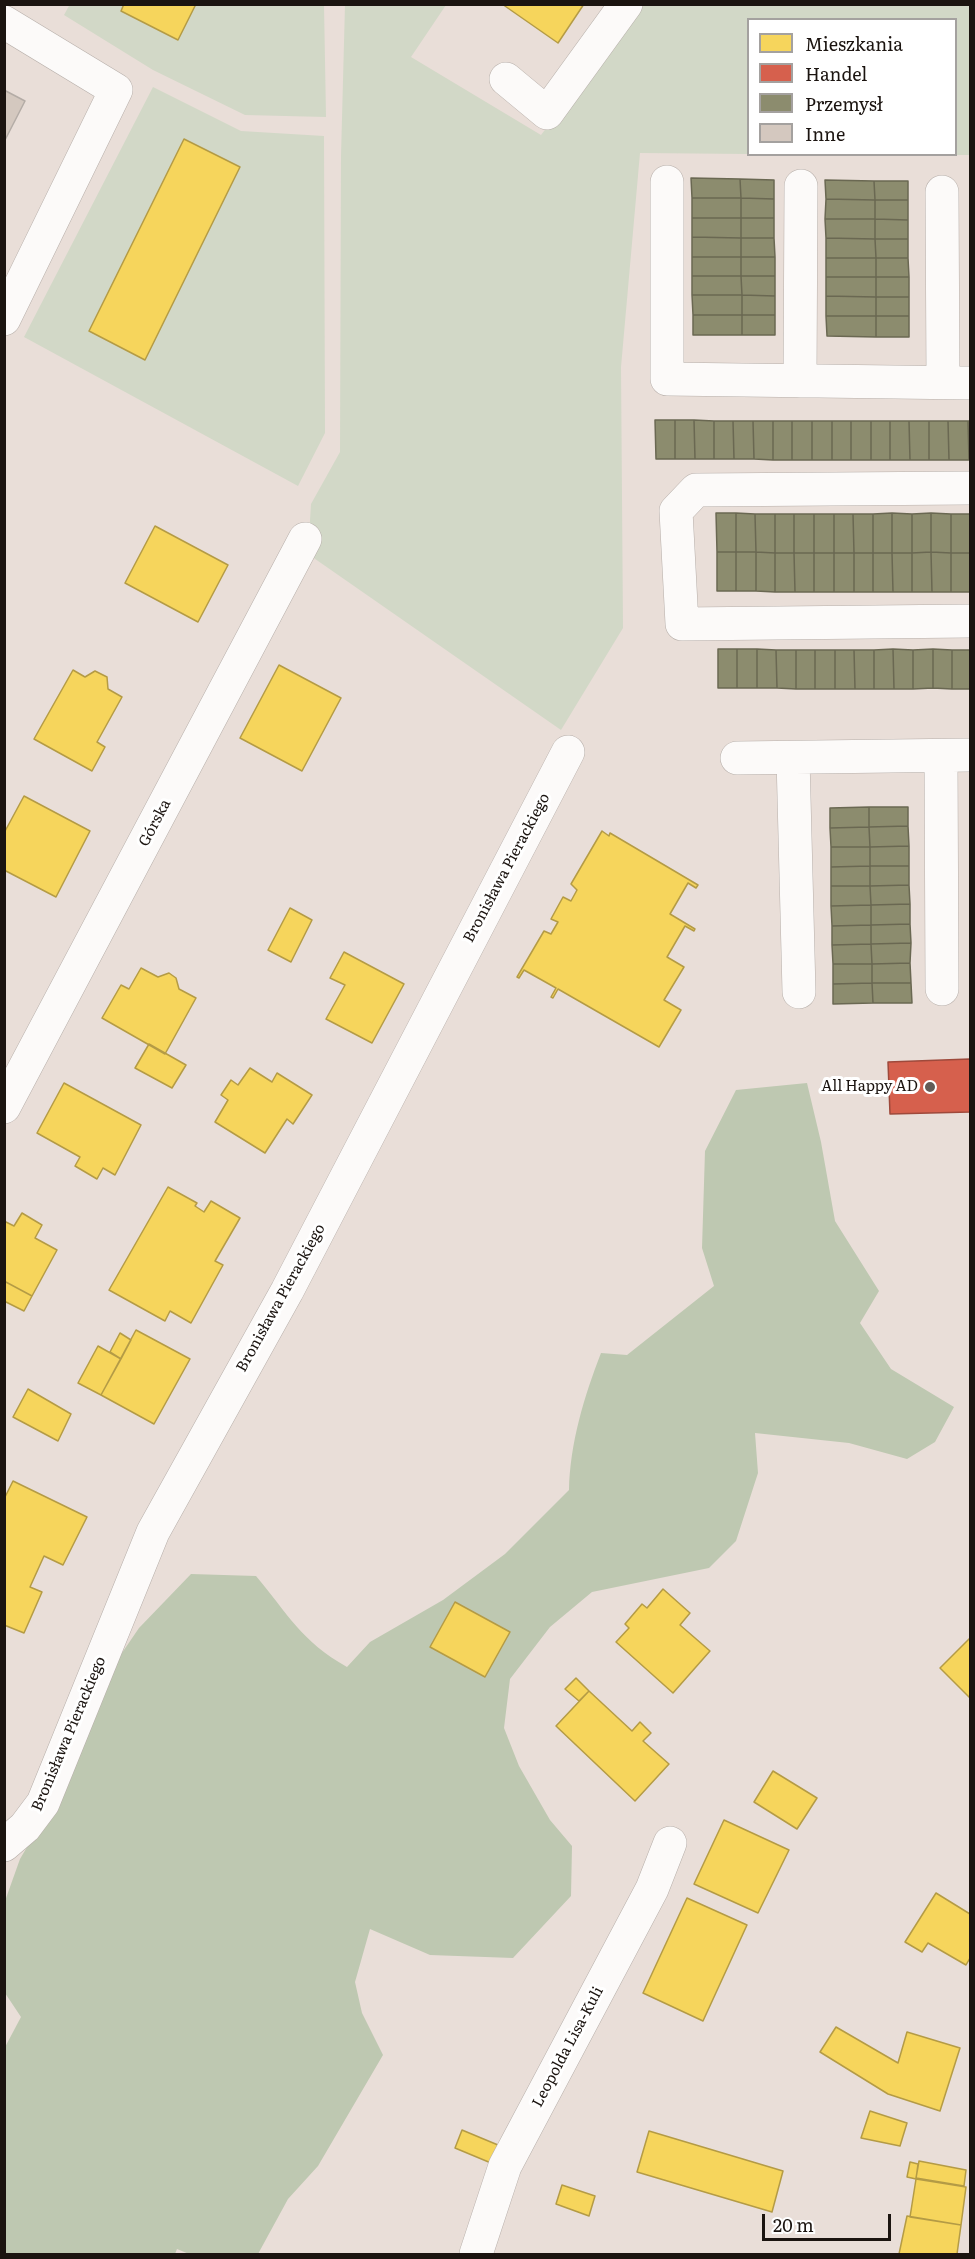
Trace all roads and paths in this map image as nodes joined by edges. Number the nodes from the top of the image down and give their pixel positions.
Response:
1 (626, 4) edge
2 (4, 22) edge
3 (506, 79) dead end
4 (667, 182) dead end
5 (801, 186) dead end
6 (942, 192) dead end
7 (4, 319) edge
8 (800, 381) junction
9 (957, 383) edge
10 (970, 488) edge
11 (304, 539) dead end
12 (970, 621) edge
13 (568, 752) dead end
14 (956, 756) edge
15 (737, 758) dead end
16 (793, 758) junction
17 (942, 989) dead end
18 (798, 992) dead end
19 (4, 1107) edge
20 (670, 1843) dead end
21 (4, 1845) edge
22 (476, 2254) edge

1 - 3 street
2 - 7 street
4 - 8 street
5 - 8 street
6 - 9 street
8 - 9 street
10 - 12 street
11 - 19 street, Górska
13 - 21 street, Bronisława Pierackiego
14 - 16 street
14 - 17 street
15 - 16 street
16 - 18 street
20 - 22 street, Leopolda Lisa-Kuli

